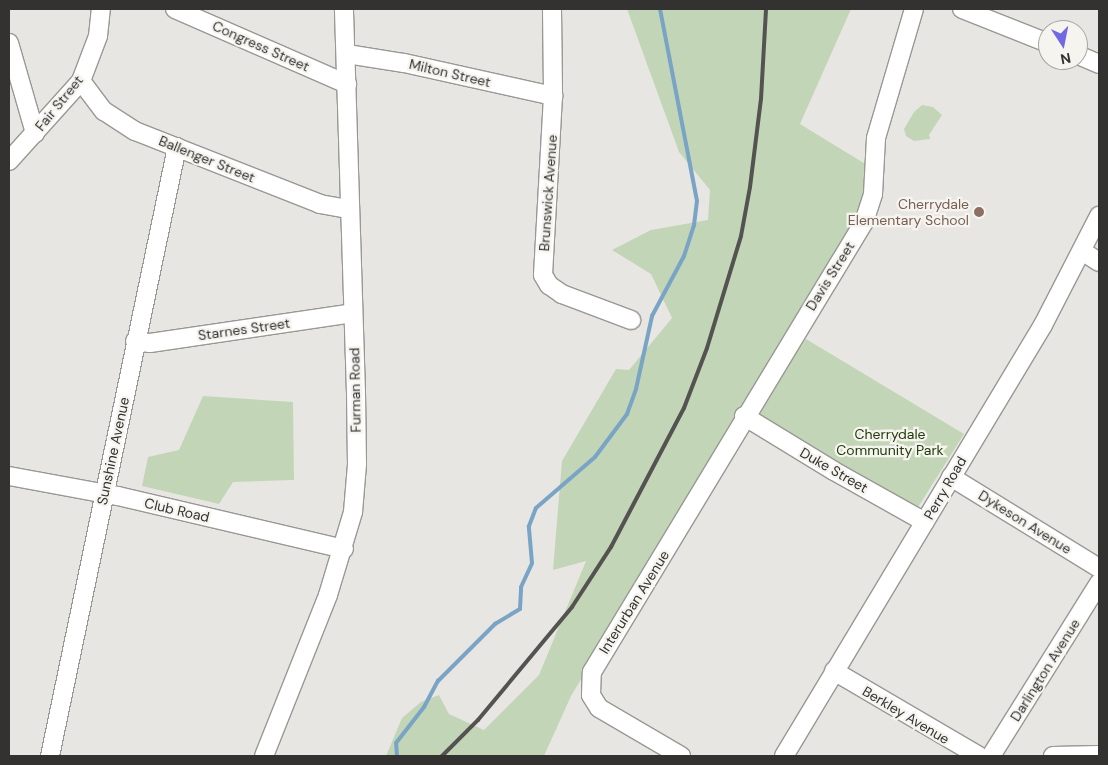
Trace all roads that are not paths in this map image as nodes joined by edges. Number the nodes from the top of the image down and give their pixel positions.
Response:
1 (101, 9) edge
2 (175, 9) edge
3 (344, 9) edge
4 (552, 9) edge
5 (914, 9) edge
6 (962, 9) edge
7 (1038, 39) edge
8 (9, 43) edge
9 (347, 54) junction
10 (81, 82) junction
11 (347, 84) junction
12 (554, 96) junction
13 (34, 133) junction
14 (176, 147) junction
15 (9, 161) edge
16 (349, 209) junction
17 (1099, 216) edge
18 (1082, 251) junction
19 (1099, 262) edge
20 (353, 313) junction
21 (631, 320) dead end
22 (136, 341) junction
23 (744, 416) junction
24 (9, 476) edge
25 (952, 477) junction
26 (104, 494) junction
27 (925, 522) junction
28 (344, 548) junction
29 (1099, 568) edge
30 (1099, 583) edge
31 (834, 671) junction
32 (1099, 755) edge
33 (50, 756) edge
34 (264, 756) edge
35 (681, 756) edge
36 (784, 756) edge
37 (979, 756) edge
38 (991, 756) edge
39 (1053, 756) edge

1 - 10 street, Fair Street
2 - 11 street, Congress Street
3 - 9 street, Furman Road
4 - 12 street, Brunswick Avenue
5 - 23 street, Davis Street
6 - 7 street
8 - 13 street
9 - 11 street, Furman Road
9 - 12 street, Milton Street
10 - 13 street, Fair Street
10 - 14 street, Ballenger Street
11 - 16 street, Furman Road
12 - 21 street, Brunswick Avenue
13 - 15 street, Fair Street
14 - 16 street, Ballenger Street
14 - 22 street, Sunshine Avenue
16 - 20 street, Furman Road
17 - 18 street, Perry Road
18 - 19 street
18 - 25 street, Perry Road
20 - 22 street, Starnes Street
20 - 28 street, Furman Road
22 - 26 street, Sunshine Avenue
23 - 27 street, Duke Street
23 - 35 street, Interurban Avenue
24 - 26 street, Club Road
25 - 27 street, Perry Road
25 - 29 street, Dykeson Avenue
26 - 28 street, Club Road
26 - 33 street, Sunshine Avenue
27 - 31 street, Perry Road
28 - 34 street, Furman Road
30 - 38 street, Darlington Avenue
31 - 36 street, Perry Road
31 - 37 street, Berkley Avenue
32 - 39 street

